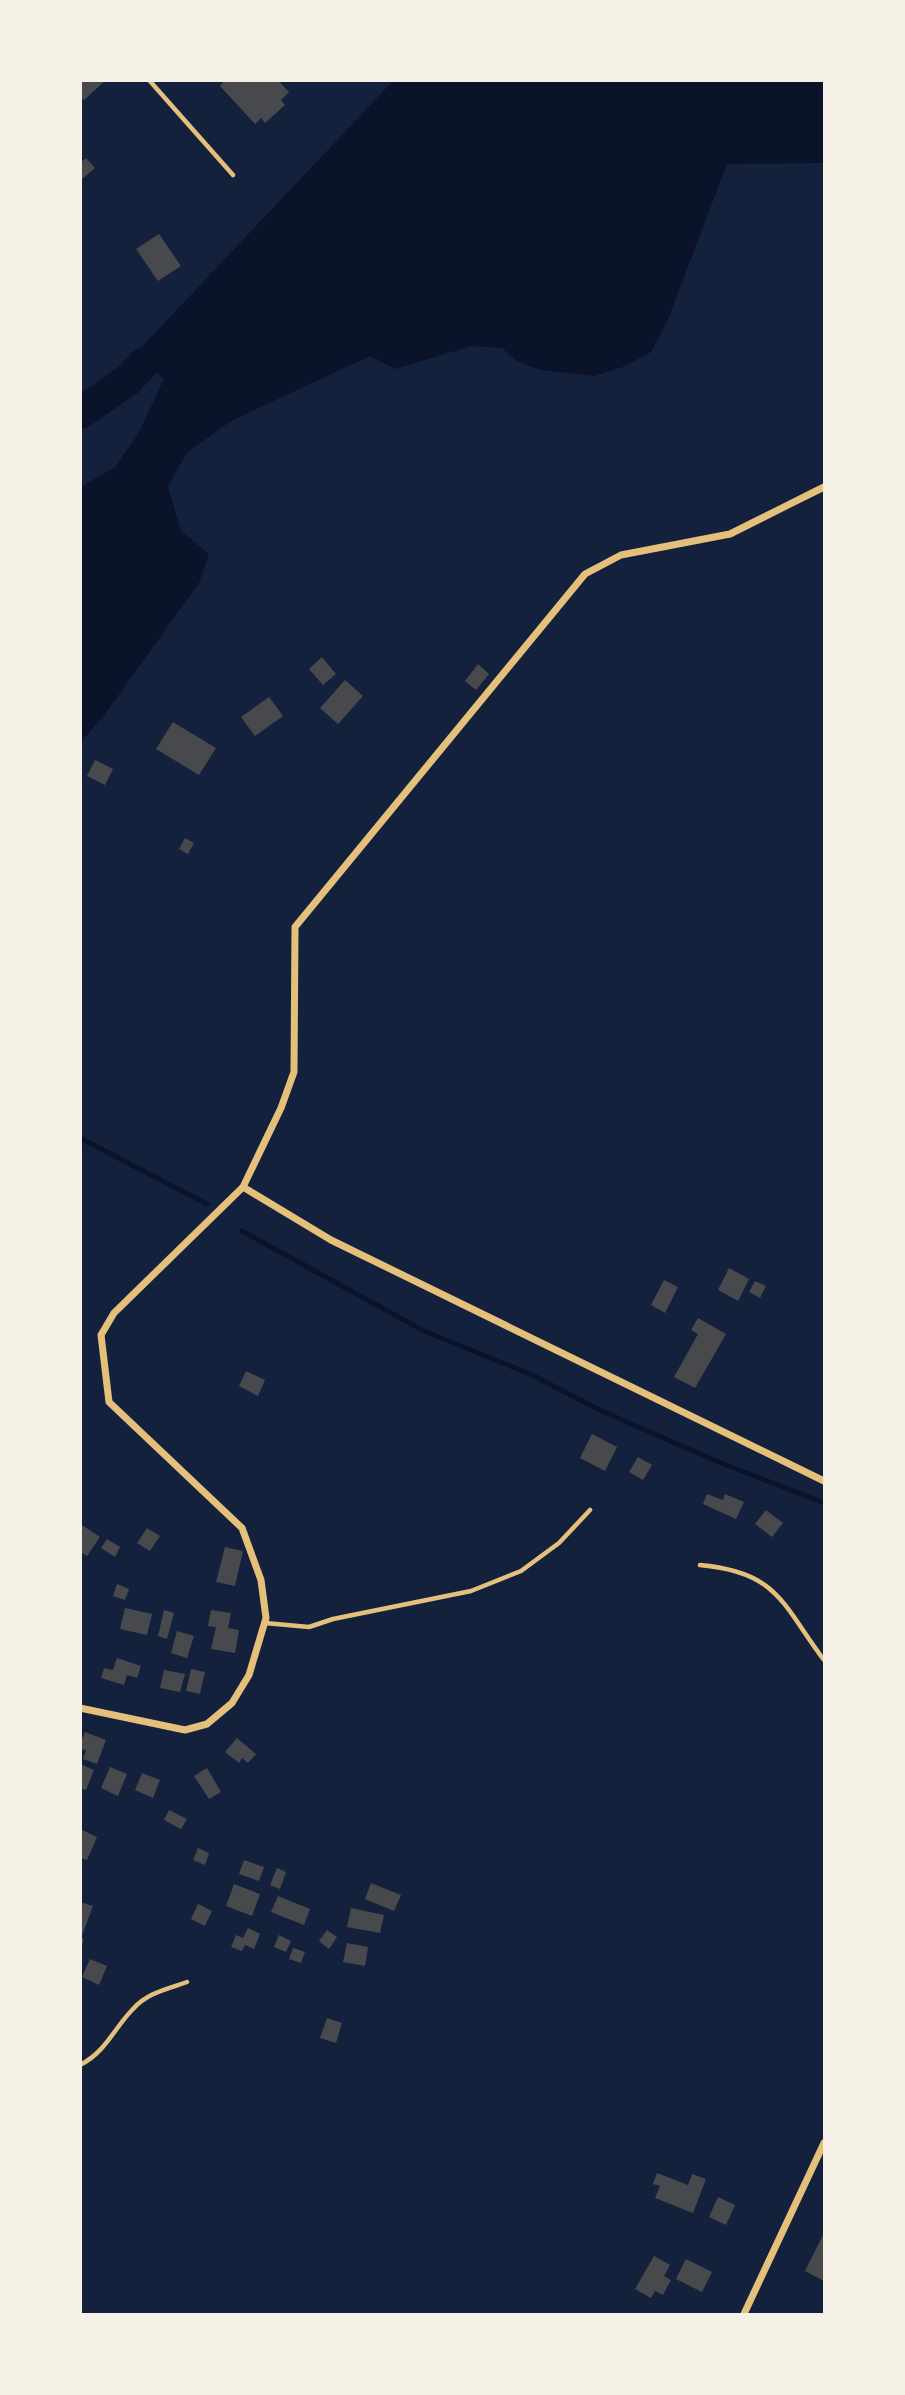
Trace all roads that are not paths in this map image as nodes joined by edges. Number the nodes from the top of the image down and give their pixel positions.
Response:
1 (149, 80) edge
2 (233, 174) dead end
3 (824, 487) edge
4 (243, 1187) junction
5 (824, 1482) edge
6 (590, 1510) dead end
7 (700, 1565) dead end
8 (265, 1623) junction
9 (824, 1660) edge
10 (80, 1708) edge
11 (187, 1982) dead end
12 (80, 2065) edge
13 (824, 2143) edge
14 (744, 2315) edge

1 - 2 lane
3 - 4 street
4 - 5 street
4 - 8 street
6 - 8 lane
7 - 9 lane
8 - 10 street
11 - 12 lane
13 - 14 street

